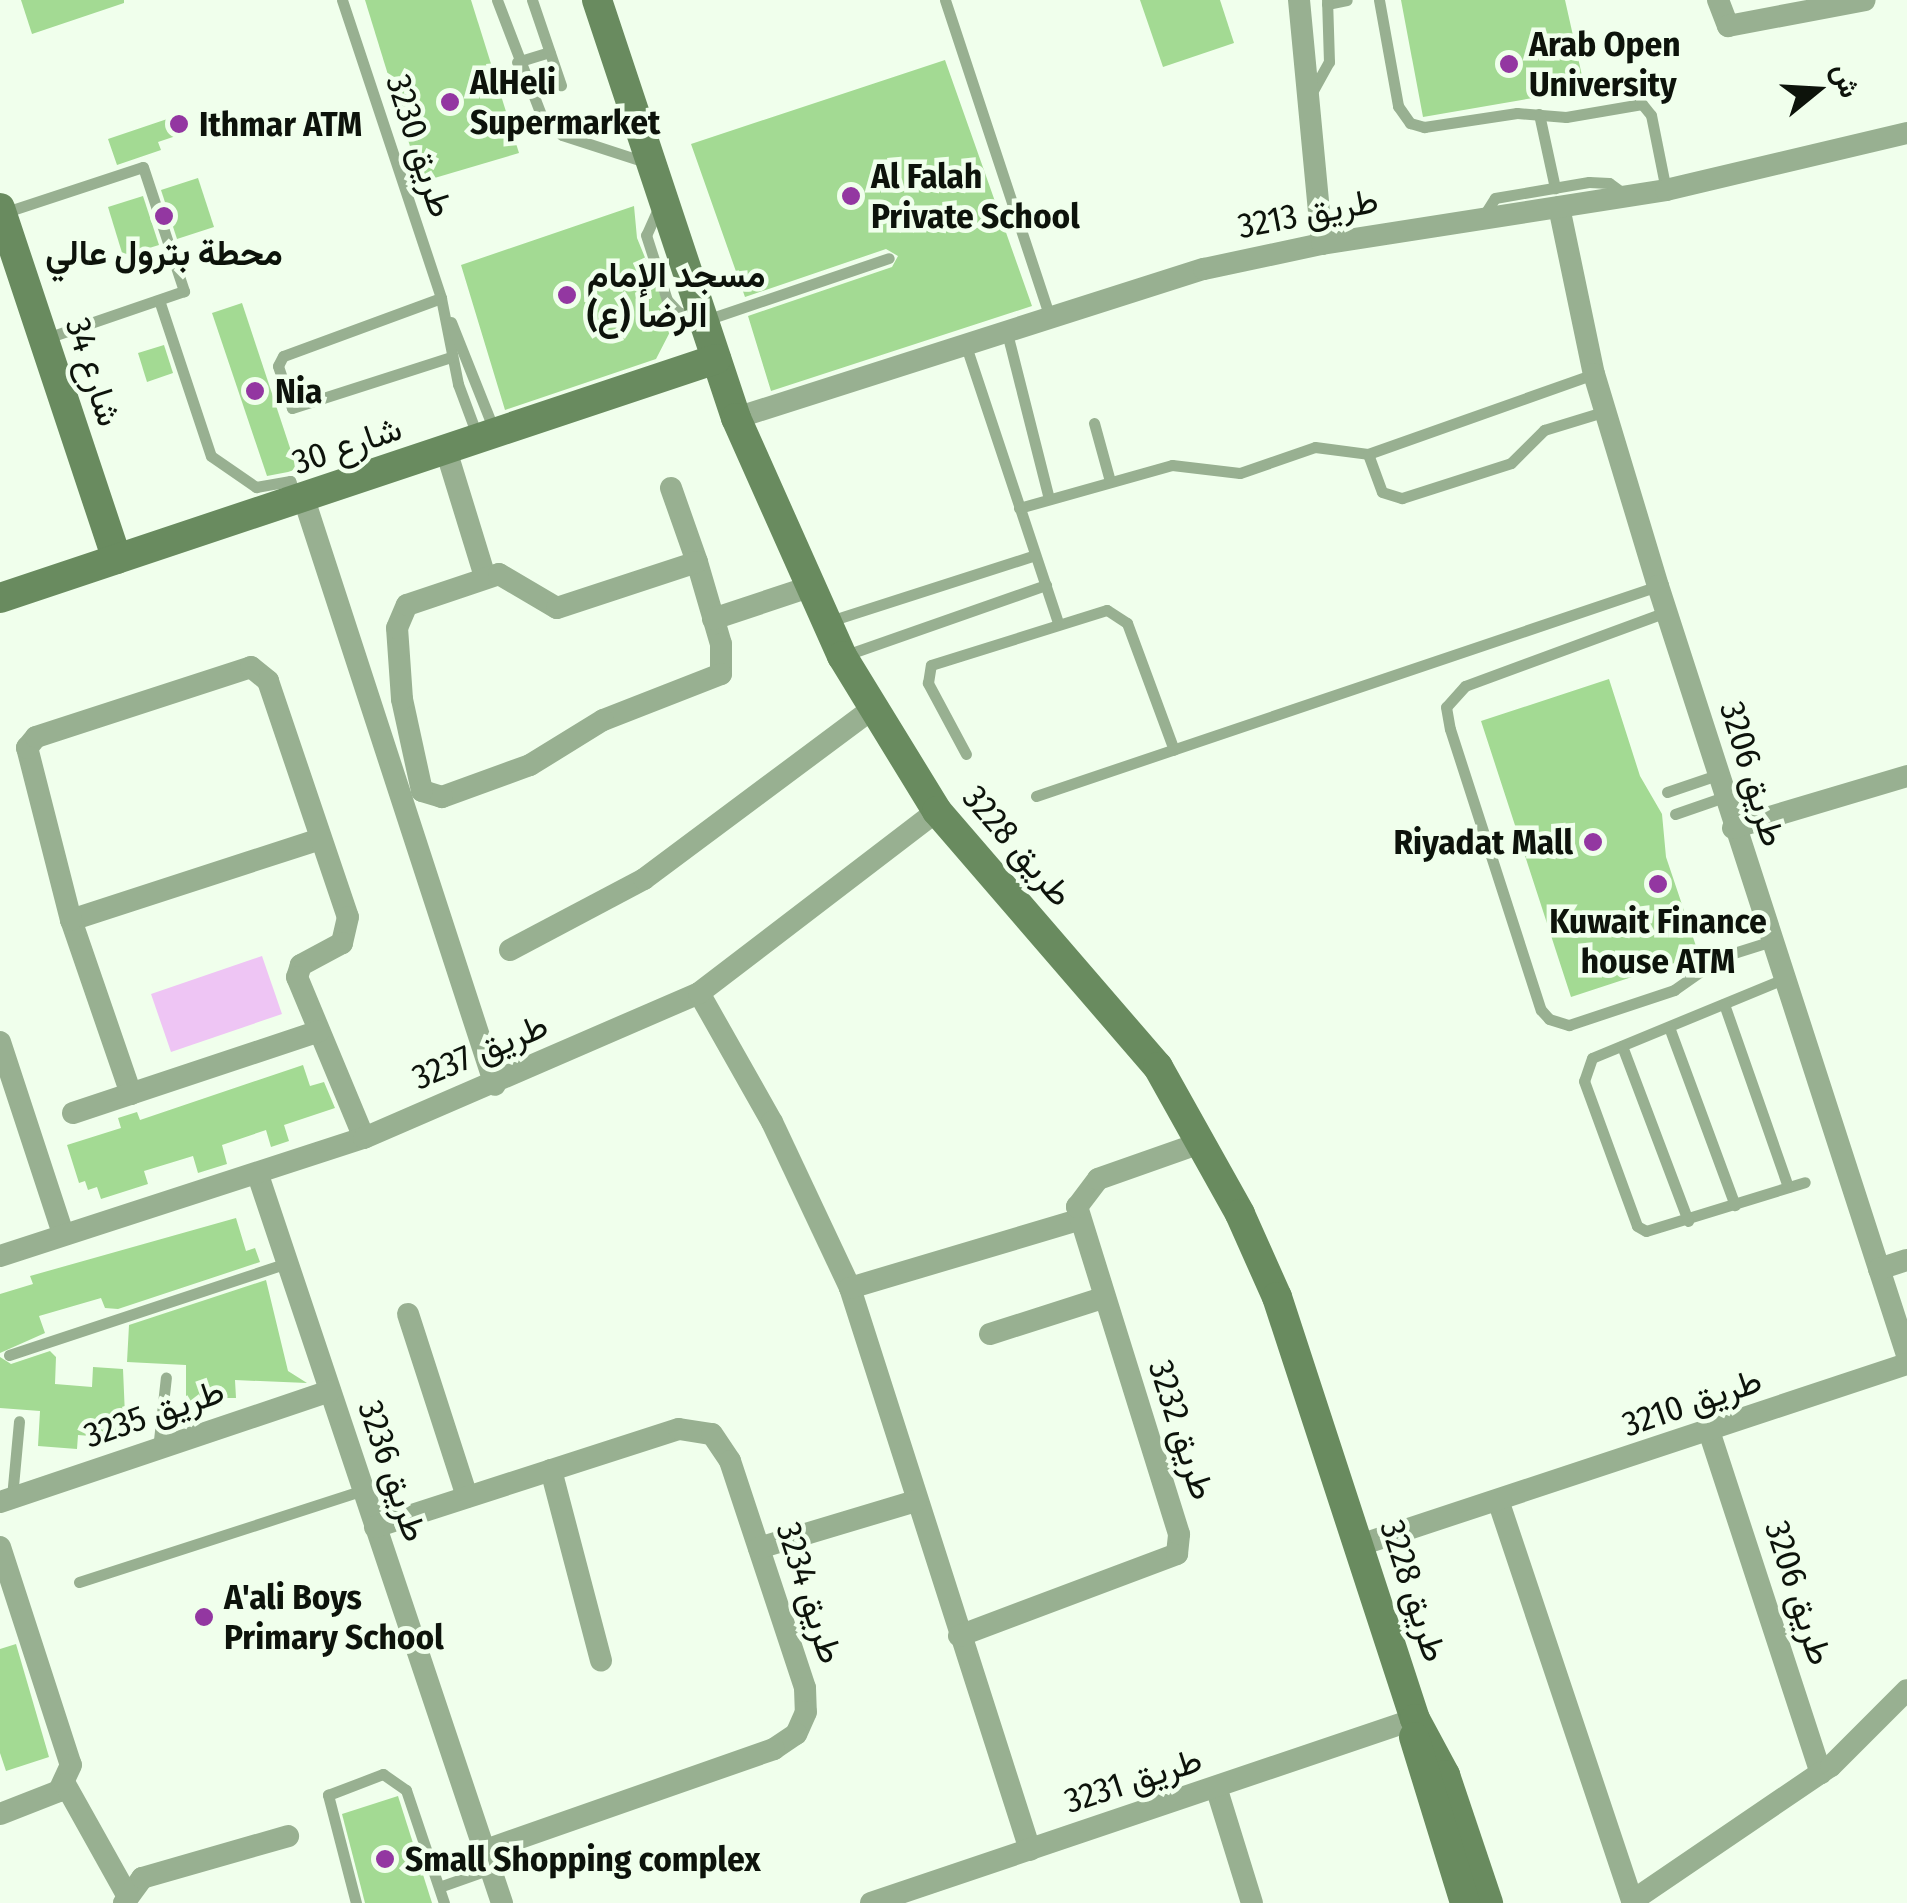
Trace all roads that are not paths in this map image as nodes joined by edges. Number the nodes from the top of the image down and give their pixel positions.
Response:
1 (342, 0) edge
2 (497, 0) edge
3 (532, 0) edge
4 (597, 0) edge
5 (945, 0) edge
6 (1299, 0) edge
7 (1348, 0) edge
8 (1378, 0) edge
9 (1718, 0) edge
10 (1865, 0) edge
11 (1327, 2) edge
12 (549, 52) junction
13 (518, 62) junction
14 (562, 85) dead end
15 (1311, 94) junction
16 (1539, 114) junction
17 (1907, 133) edge
18 (651, 163) junction
19 (1666, 190) junction
20 (1557, 197) junction
21 (1, 211) edge
22 (1322, 244) junction
23 (888, 258) dead end
24 (160, 300) junction
25 (443, 304) junction
26 (1049, 316) junction
27 (703, 321) junction
28 (1006, 330) junction
29 (44, 339) junction
30 (966, 343) junction
31 (451, 357) junction
32 (716, 358) junction
33 (1594, 374) junction
34 (1606, 411) junction
35 (736, 418) junction
36 (1094, 423) dead end
37 (487, 436) junction
38 (446, 450) junction
39 (1368, 454) junction
40 (1110, 481) junction
41 (671, 488) dead end
42 (1049, 499) junction
43 (301, 500) junction
44 (1020, 508) junction
45 (1036, 555) junction
46 (117, 560) junction
47 (697, 562) junction
48 (485, 576) junction
49 (1046, 586) junction
50 (1658, 586) junction
51 (808, 587) junction
52 (0, 598) edge
53 (1666, 612) junction
54 (713, 619) junction
55 (1058, 622) junction
56 (825, 623) junction
57 (842, 656) junction
58 (872, 710) junction
59 (1174, 750) junction
60 (966, 754) dead end
61 (1907, 776) edge
62 (1720, 786) junction
63 (1668, 792) dead end
64 (1036, 796) dead end
65 (937, 811) junction
66 (1674, 814) dead end
67 (1733, 828) junction
68 (318, 840) junction
69 (71, 920) junction
70 (1768, 942) junction
71 (510, 950) dead end
72 (1781, 980) junction
73 (699, 993) junction
74 (1724, 1004) junction
75 (1669, 1026) junction
76 (319, 1031) junction
77 (1622, 1046) junction
78 (2, 1058) edge
79 (495, 1085) junction
80 (131, 1094) junction
81 (72, 1112) dead end
82 (364, 1138) junction
83 (1200, 1143) junction
84 (258, 1175) junction
85 (1806, 1182) dead end
86 (1788, 1187) junction
87 (1734, 1205) junction
88 (1078, 1220) junction
89 (1688, 1220) junction
90 (63, 1234) junction
91 (0, 1256) edge
92 (1907, 1260) edge
93 (287, 1263) junction
94 (1879, 1270) junction
95 (850, 1288) junction
96 (1103, 1298) junction
97 (408, 1314) dead end
98 (990, 1334) dead end
99 (9, 1355) dead end
100 (1907, 1355) edge
101 (1907, 1364) edge
102 (166, 1377) dead end
103 (330, 1391) junction
104 (19, 1421) dead end
105 (1710, 1434) junction
106 (158, 1449) junction
107 (551, 1470) junction
108 (363, 1490) junction
109 (468, 1497) junction
110 (6, 1500) edge
111 (916, 1500) junction
112 (1500, 1503) junction
113 (375, 1527) junction
114 (1360, 1546) junction
115 (0, 1548) edge
116 (759, 1548) junction
117 (79, 1582) dead end
118 (960, 1636) junction
119 (601, 1661) dead end
120 (1907, 1690) edge
121 (1415, 1719) junction
122 (1821, 1773) junction
123 (65, 1784) junction
124 (1217, 1790) junction
125 (0, 1814) edge
126 (288, 1836) dead end
127 (1030, 1850) junction
128 (486, 1860) junction
129 (438, 1887) junction
130 (125, 1898) edge
131 (1633, 1902) edge
132 (356, 1903) edge
133 (444, 1903) edge
134 (502, 1903) edge
135 (871, 1903) edge
136 (1252, 1903) edge
137 (1465, 1903) edge
138 (1488, 1903) edge

1 - 25 lane, طريق 3230
2 - 13 lane
3 - 12 lane
4 - 18 street, طريق 3228
5 - 26 lane
6 - 15 street
7 - 11 lane
8 - 16 lane
9 - 10 street
11 - 15 lane
12 - 13 lane
12 - 14 lane
13 - 18 lane
15 - 22 street
16 - 19 lane
16 - 20 lane
17 - 19 street, طريق 3213
18 - 27 street, طريق 3228
19 - 20 street, طريق 3213
20 - 22 street, طريق 3213
20 - 33 street, طريق 3206
21 - 24 lane
21 - 29 street, شارع 34
22 - 26 street, طريق 3213
23 - 27 lane
24 - 29 lane
24 - 43 lane
25 - 31 lane, طريق 3230
25 - 31 lane
25 - 37 lane, طريق 3230
26 - 28 street, طريق 3213
27 - 32 street, طريق 3228
28 - 30 street, طريق 3213
28 - 42 lane
29 - 46 street, شارع 34
30 - 35 street, طريق 3213
30 - 44 lane
31 - 37 lane, طريق 3230
32 - 35 street, طريق 3228
32 - 37 street, شارع 30
33 - 34 street, طريق 3206
33 - 39 lane
34 - 39 lane
34 - 50 street, طريق 3206
35 - 51 street, طريق 3228
36 - 40 lane
37 - 38 street, شارع 30
38 - 43 street, شارع 30
38 - 48 street
39 - 40 lane
40 - 42 lane
41 - 47 street
42 - 44 lane
43 - 46 street, شارع 30
43 - 79 street
44 - 45 lane
45 - 49 lane
45 - 56 lane
46 - 52 street, شارع 30
47 - 48 street
47 - 54 street
48 - 54 street
49 - 55 lane
49 - 57 lane
50 - 53 street, طريق 3206
50 - 59 lane
51 - 54 street
51 - 56 street, طريق 3228
53 - 62 street, طريق 3206
53 - 70 lane
55 - 59 lane
55 - 60 lane
56 - 57 street, طريق 3228
57 - 58 street, طريق 3228
58 - 65 street, طريق 3228
58 - 71 street
59 - 64 lane
61 - 67 street
62 - 63 lane
62 - 66 lane
62 - 67 street, طريق 3206
65 - 73 street, طريق 3237
65 - 83 street, طريق 3228
67 - 70 street, طريق 3206
68 - 69 street
68 - 69 street
68 - 76 street
69 - 80 street
70 - 72 street, طريق 3206
72 - 74 lane
72 - 94 street, طريق 3206
73 - 79 street, طريق 3237
73 - 95 street
74 - 75 lane
74 - 86 lane
75 - 77 lane
75 - 87 lane
76 - 80 street
76 - 82 street
77 - 89 lane
77 - 89 lane
78 - 90 street
79 - 82 street, طريق 3237
80 - 81 street
82 - 84 street, طريق 3237
83 - 88 street
83 - 114 street, طريق 3228
84 - 90 street, طريق 3237
84 - 93 street, طريق 3236
85 - 86 lane
86 - 87 lane
87 - 89 lane
88 - 95 street
88 - 96 street, طريق 3232
90 - 91 street, طريق 3237
92 - 94 street
93 - 99 lane
93 - 103 street, طريق 3236
94 - 100 street, طريق 3206
95 - 111 street
96 - 98 street
96 - 118 street, طريق 3232
97 - 109 street
101 - 105 street, طريق 3210
102 - 106 lane
103 - 106 street, طريق 3235
103 - 108 street, طريق 3236
104 - 110 lane
105 - 112 street, طريق 3210
105 - 122 street, طريق 3206
106 - 110 street, طريق 3235
107 - 109 street, طريق 3234
107 - 116 street, طريق 3234
107 - 119 street
108 - 113 street, طريق 3236
108 - 117 lane
109 - 113 street, طريق 3234
111 - 116 street
111 - 118 street
112 - 114 street, طريق 3210
112 - 131 street
113 - 128 street, طريق 3236
114 - 121 street, طريق 3228
115 - 123 street
116 - 128 street, طريق 3234
118 - 127 street
120 - 122 street
121 - 124 street, طريق 3231
121 - 137 street, طريق 3228
121 - 138 street, طريق 3228
122 - 131 street
123 - 125 street
123 - 130 street
124 - 127 street, طريق 3231
124 - 136 street
126 - 130 street
127 - 135 street, طريق 3231
128 - 129 lane
128 - 134 street, طريق 3236
129 - 132 lane
129 - 133 lane

